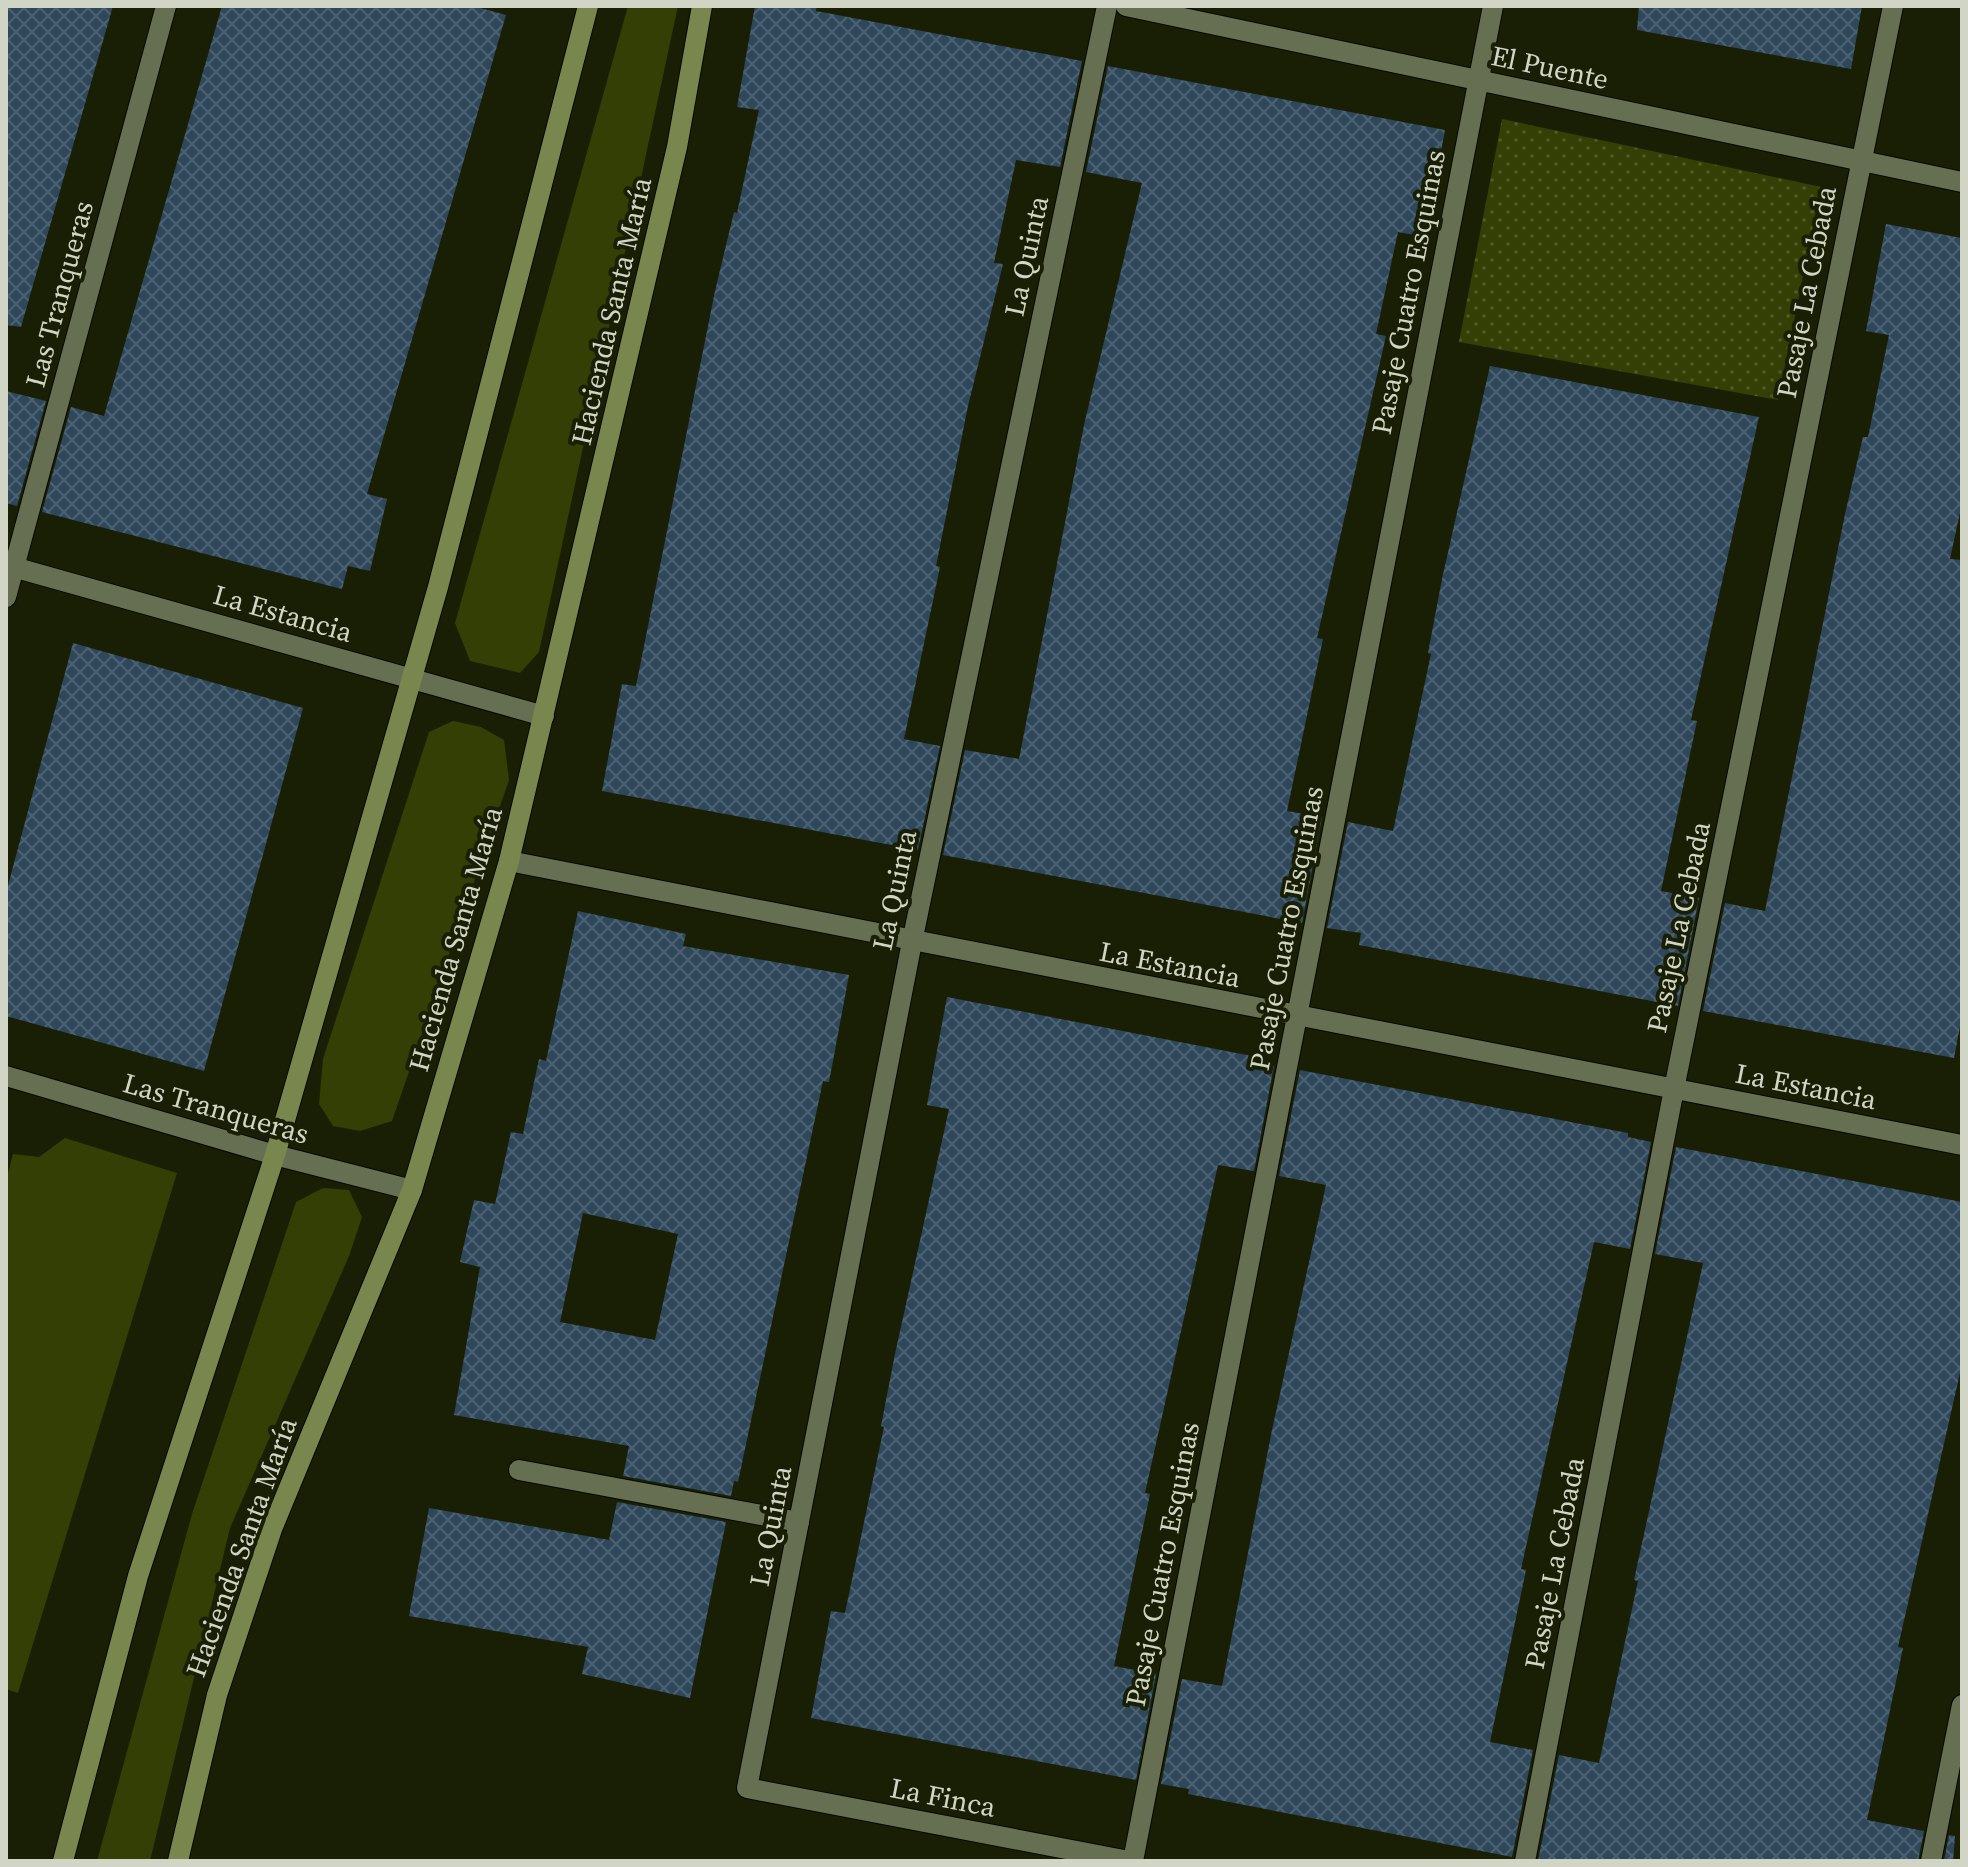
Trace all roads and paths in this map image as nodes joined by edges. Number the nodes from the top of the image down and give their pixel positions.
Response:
1 (166, 6) edge
2 (588, 6) edge
3 (702, 6) edge
4 (1107, 6) edge
5 (1126, 6) edge
6 (1493, 6) edge
7 (1893, 6) edge
8 (1478, 80) junction
9 (1861, 160) junction
10 (1962, 182) edge
11 (10, 566) edge
12 (6, 597) edge
13 (412, 678) junction
14 (544, 716) junction
15 (509, 861) junction
16 (912, 942) junction
17 (1297, 1018) junction
18 (6, 1076) edge
19 (1674, 1089) junction
20 (1962, 1145) edge
21 (275, 1155) junction
22 (412, 1190) junction
23 (519, 1470) dead end
24 (799, 1522) junction
25 (1962, 1705) edge
26 (747, 1788) joint
27 (63, 1861) edge
28 (178, 1861) edge
29 (1131, 1861) edge
30 (1525, 1861) edge
31 (1931, 1861) edge

1 - 11 street, Las Tranqueras
2 - 13 street
3 - 14 street, Hacienda Santa María
4 - 16 street, La Quinta
5 - 8 street, El Puente
6 - 8 street, Pasaje Cuatro Esquinas
7 - 9 street, Pasaje La Cebada
8 - 9 street, El Puente
8 - 17 street, Pasaje Cuatro Esquinas
9 - 10 street, El Puente
9 - 19 street, Pasaje La Cebada
11 - 12 street, Las Tranqueras
11 - 13 street, La Estancia
13 - 14 street, La Estancia
13 - 21 street
14 - 15 street, Hacienda Santa María
15 - 16 street, La Estancia
15 - 22 street, Hacienda Santa María
16 - 17 street, La Estancia
16 - 24 street, La Quinta
17 - 19 street, La Estancia
17 - 29 street, Pasaje Cuatro Esquinas
18 - 21 street, Las Tranqueras
19 - 20 street, La Estancia
19 - 30 street, Pasaje La Cebada
21 - 22 street, Las Tranqueras
21 - 27 street
22 - 28 street, Hacienda Santa María
23 - 24 street
24 - 26 street, La Quinta
25 - 31 street
26 - 29 street, La Finca

